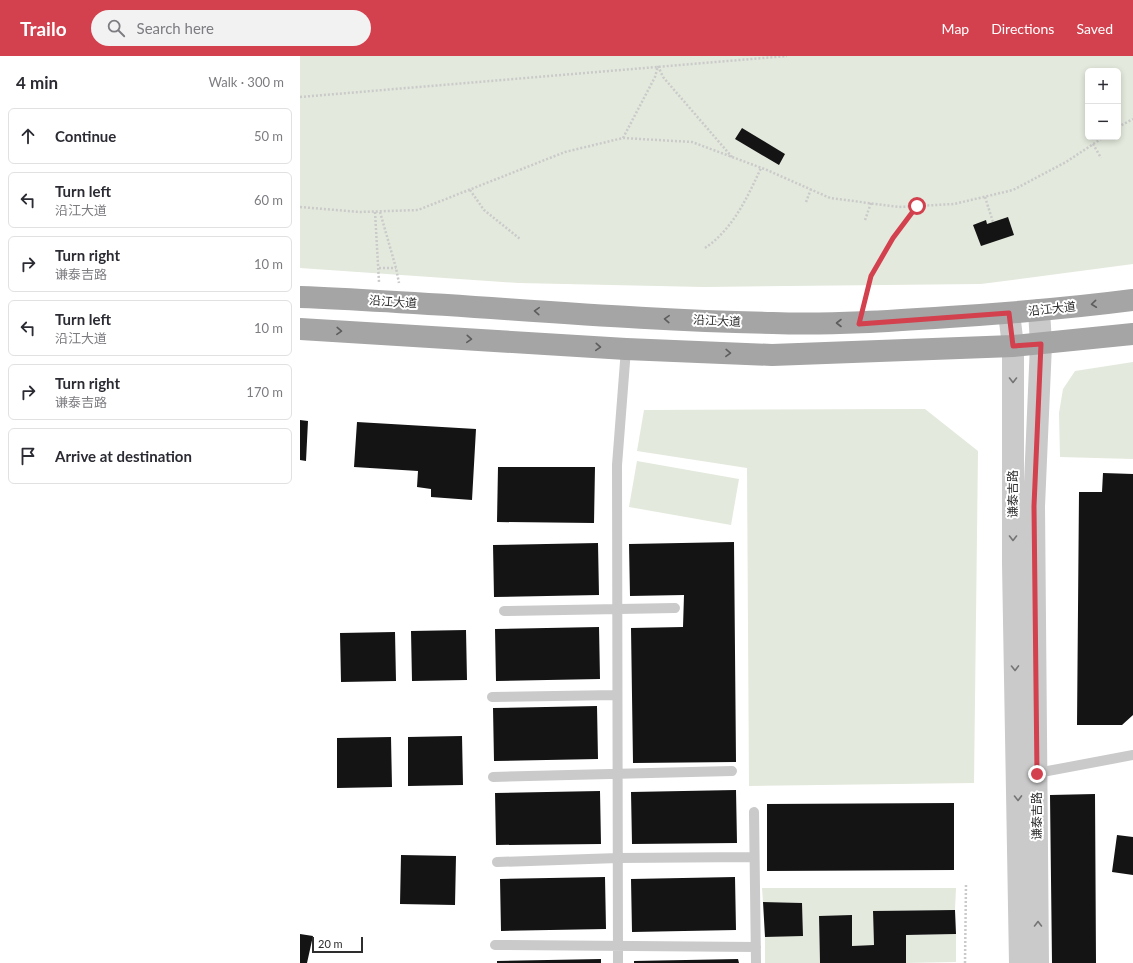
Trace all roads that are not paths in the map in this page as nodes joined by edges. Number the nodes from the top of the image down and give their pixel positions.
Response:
1 (300, 297) edge
2 (1133, 300) edge
3 (1039, 310) junction
4 (1009, 313) junction
5 (300, 329) edge
6 (1133, 334) edge
7 (1041, 344) junction
8 (1013, 346) junction
9 (626, 349) junction
10 (675, 608) dead end
11 (617, 610) junction
12 (504, 611) dead end
13 (617, 695) junction
14 (492, 697) dead end
15 (1133, 755) edge
16 (732, 771) dead end
17 (617, 773) junction
18 (1037, 774) junction
19 (493, 777) dead end
20 (754, 812) dead end
21 (754, 857) junction
22 (618, 858) junction
23 (497, 862) dead end
24 (495, 945) dead end
25 (618, 946) junction
26 (756, 947) junction
27 (618, 963) edge
28 (756, 963) edge
29 (1020, 963) edge
30 (1038, 963) edge

4 -> 1 main road, 沿江大道
2 -> 3 main road, 沿江大道
3 - 4 main road, 沿江大道
3 - 7 street, 谦泰吉路
4 - 8 street, 谦泰吉路
5 -> 9 main road
6 - 7 main road
7 - 8 main road
7 - 18 street, 谦泰吉路
9 -> 8 main road
8 -> 29 street, 谦泰吉路
9 - 11 lane
10 - 11 lane
11 - 12 lane
11 - 13 lane
13 - 14 lane
13 - 17 lane
15 - 18 lane
16 - 17 lane
17 - 19 lane
17 - 22 lane
30 -> 18 street, 谦泰吉路
20 - 21 lane
21 - 22 lane
21 - 26 lane
22 - 23 lane
22 - 25 lane
24 - 25 lane
25 - 26 lane
25 - 27 lane
26 - 28 lane

